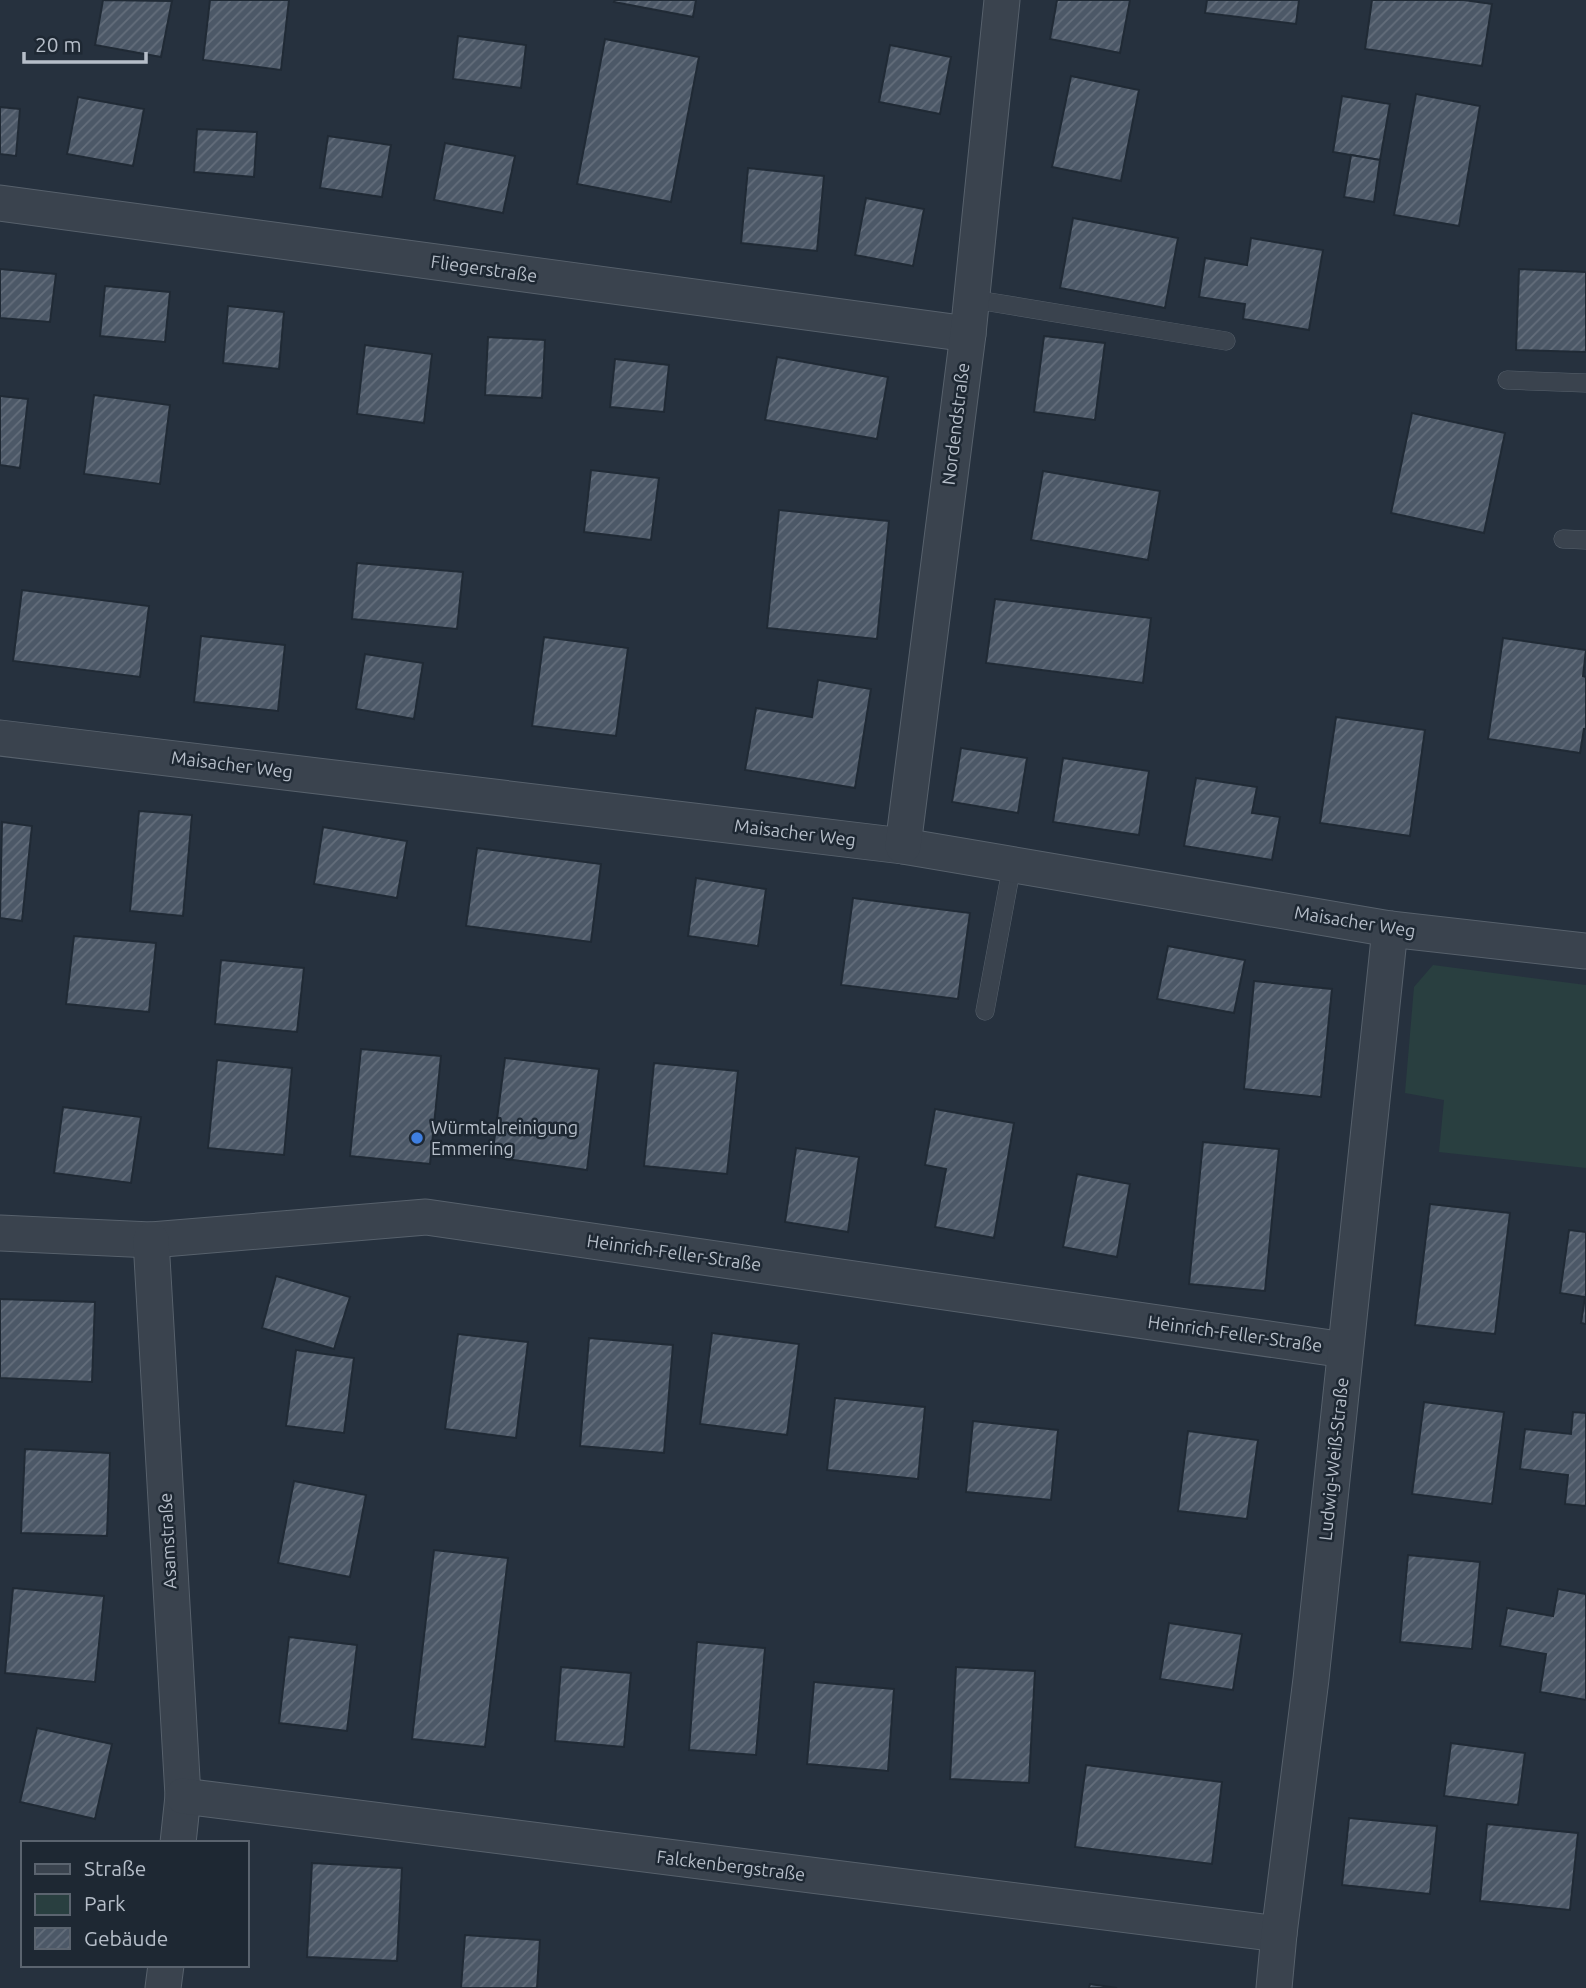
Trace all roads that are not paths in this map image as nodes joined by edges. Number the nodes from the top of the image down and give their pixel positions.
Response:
1 (1002, 0) edge
2 (0, 203) edge
3 (971, 299) junction
4 (968, 334) junction
5 (1226, 341) dead end
6 (1507, 380) dead end
7 (1586, 383) edge
8 (1563, 539) dead end
9 (1586, 540) edge
10 (0, 738) edge
11 (902, 846) junction
12 (1012, 865) junction
13 (1390, 929) junction
14 (1586, 951) edge
15 (985, 1011) dead end
16 (0, 1233) edge
17 (151, 1240) junction
18 (1345, 1350) junction
19 (183, 1796) junction
20 (178, 1841) edge
21 (1279, 1934) junction
22 (166, 1967) edge
23 (163, 1988) edge
24 (1274, 1988) edge

1 - 3 street, Nordendstraße
2 - 4 street, Fliegerstraße
3 - 4 street, Nordendstraße
3 - 5 lane
4 - 11 street, Nordendstraße
6 - 7 lane
8 - 9 lane
10 - 11 street, Maisacher Weg
11 - 12 street, Maisacher Weg
12 - 13 street, Maisacher Weg
12 - 15 lane
13 - 14 street, Maisacher Weg
13 - 18 street, Ludwig-Weiß-Straße
16 - 17 street, Heinrich-Feller-Straße
17 - 18 street, Heinrich-Feller-Straße
17 - 19 street, Asamstraße
18 - 21 street, Ludwig-Weiß-Straße
19 - 20 street, Asamstraße
19 - 21 street, Falckenbergstraße
21 - 24 street, Ludwig-Weiß-Straße
22 - 23 street

